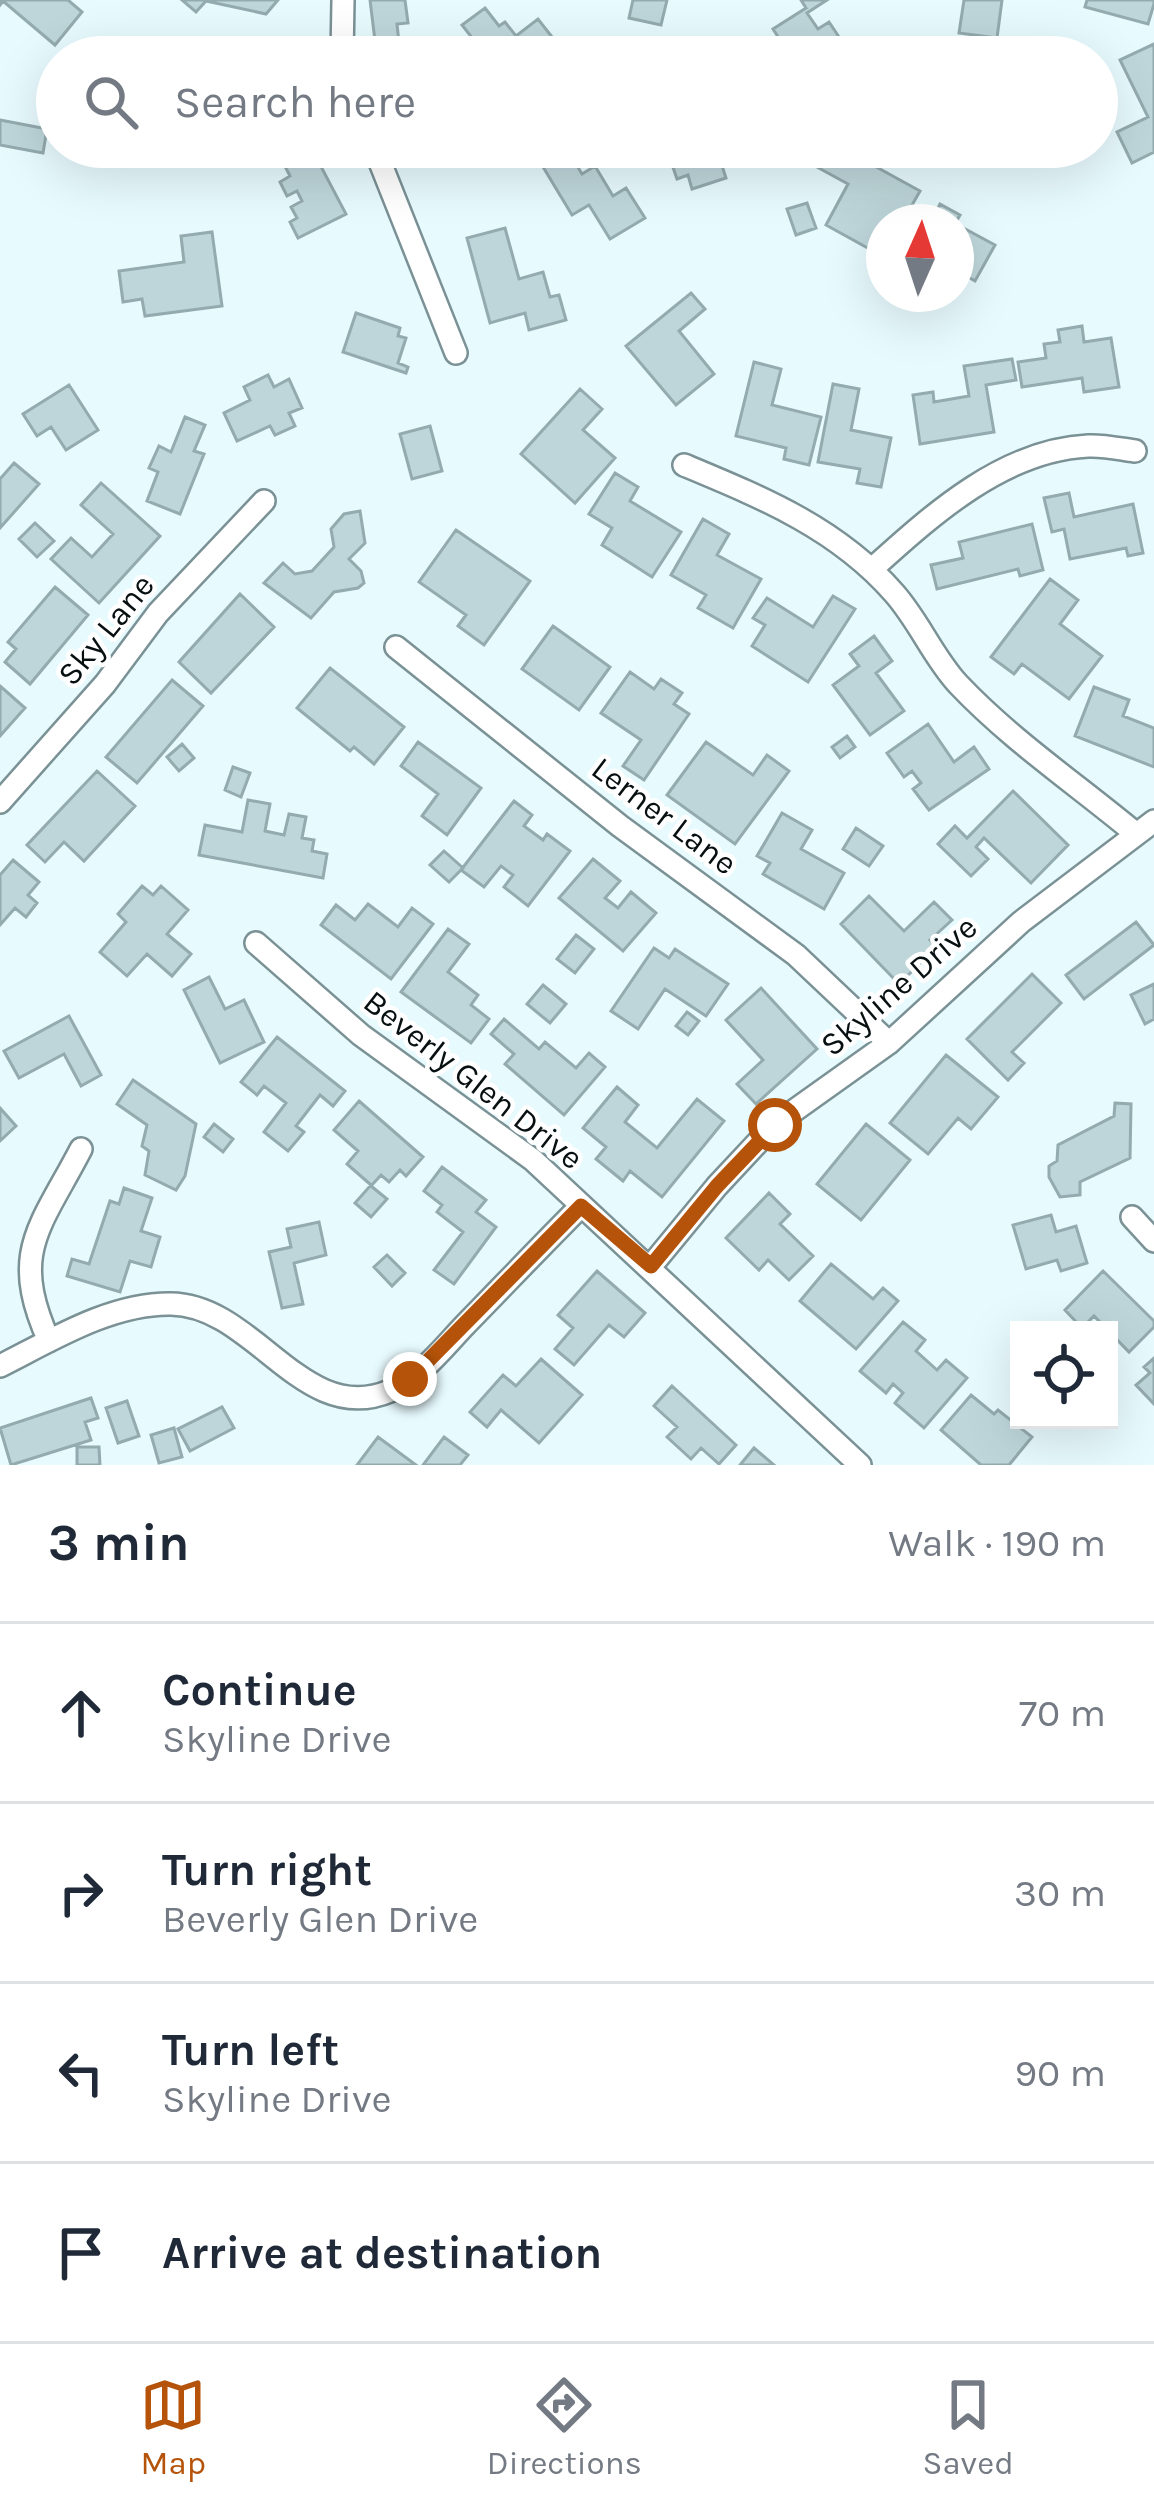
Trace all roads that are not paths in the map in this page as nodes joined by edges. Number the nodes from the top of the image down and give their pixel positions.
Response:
1 (343, 0) edge
2 (342, 36) edge
3 (382, 168) edge
4 (456, 353) dead end
5 (1135, 451) dead end
6 (684, 465) dead end
7 (265, 501) dead end
8 (872, 569) junction
9 (396, 647) dead end
10 (0, 802) edge
11 (1145, 826) edge
12 (256, 943) dead end
13 (889, 1043) junction
14 (81, 1148) dead end
15 (581, 1206) junction
16 (1132, 1217) dead end
17 (1154, 1241) edge
18 (651, 1266) junction
19 (49, 1341) junction
20 (0, 1366) edge
21 (860, 1465) edge

1 - 2 street
3 - 4 street
5 - 8 street
6 - 8 street
7 - 10 street, Sky Lane
8 - 11 street
9 - 13 street, Lerner Lane
11 - 13 street, Skyline Drive
12 - 15 street, Beverly Glen Drive
13 - 18 street, Skyline Drive
14 - 19 street
15 - 18 street, Beverly Glen Drive
15 - 19 street
16 - 17 street
18 - 21 street, Beverly Glen Drive
19 - 20 street

